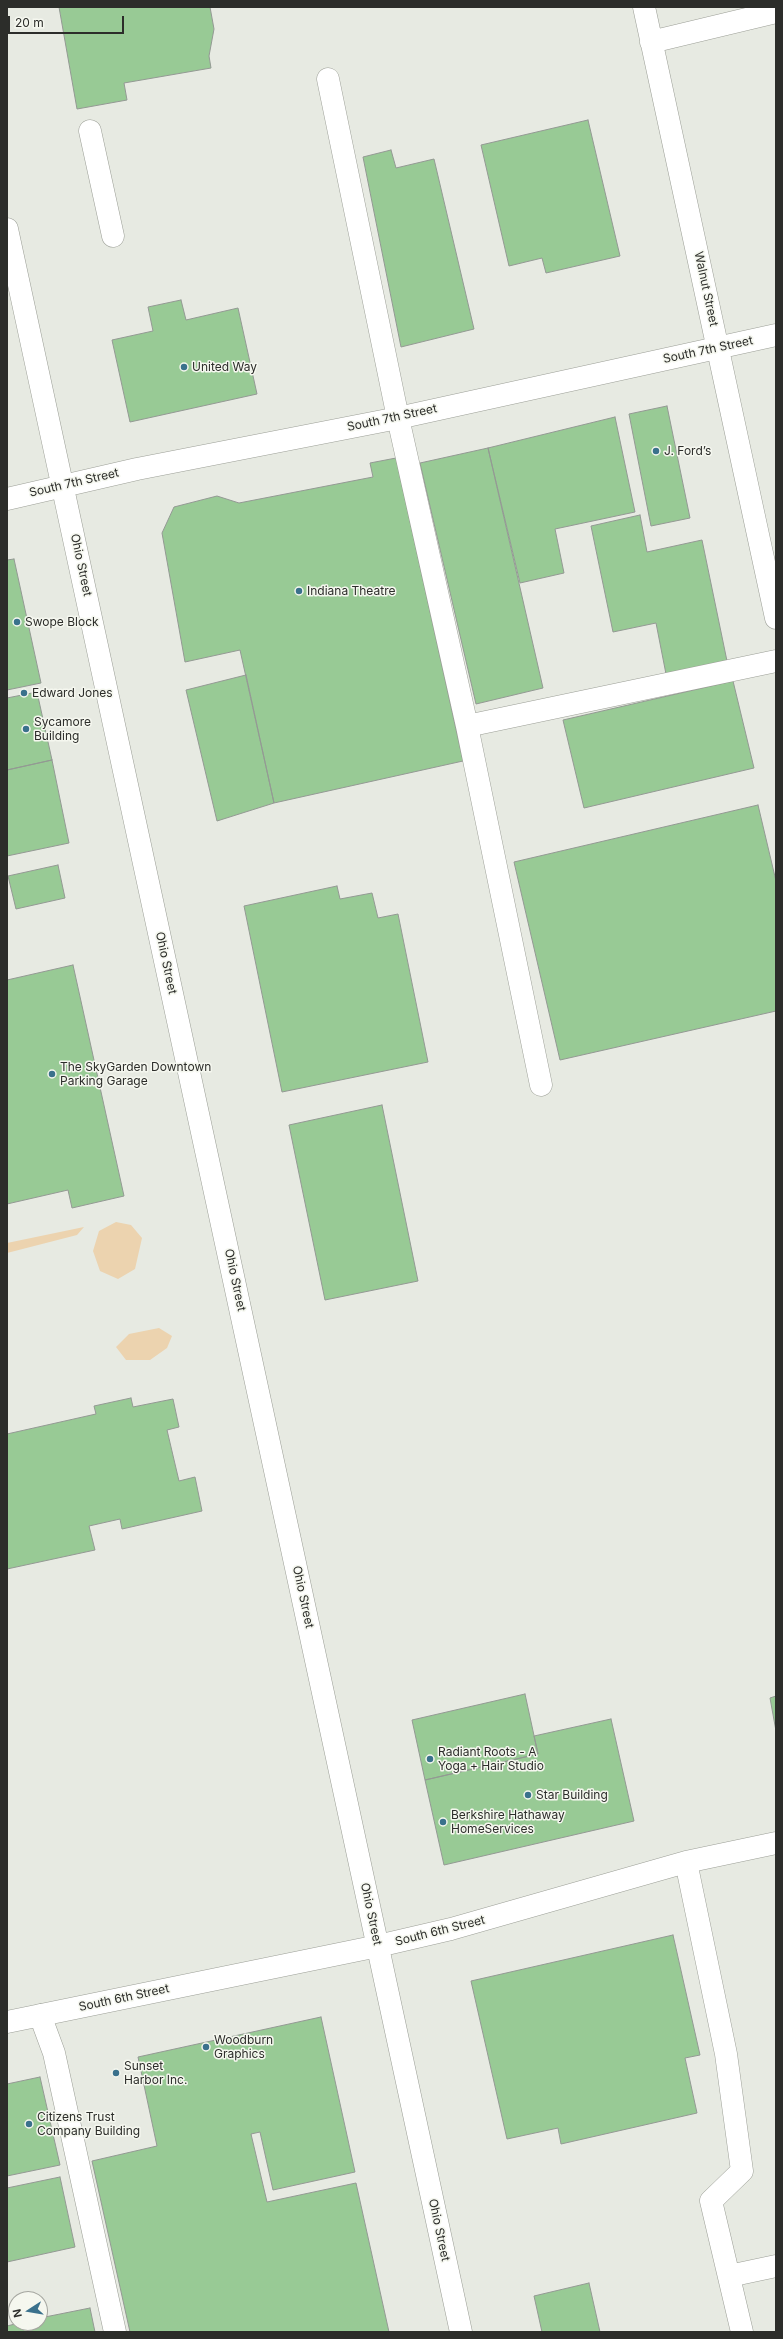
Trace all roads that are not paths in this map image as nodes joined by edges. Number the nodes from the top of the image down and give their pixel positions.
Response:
1 (644, 7) edge
2 (776, 12) edge
3 (652, 42) junction
4 (328, 79) dead end
5 (90, 131) dead end
6 (7, 229) edge
7 (113, 236) dead end
8 (776, 335) edge
9 (718, 348) junction
10 (398, 418) junction
11 (64, 486) junction
12 (7, 499) edge
13 (776, 618) edge
14 (776, 661) edge
15 (467, 726) junction
16 (542, 1085) dead end
17 (776, 1843) edge
18 (686, 1862) junction
19 (378, 1946) junction
20 (40, 2016) junction
21 (7, 2022) edge
22 (776, 2266) edge
23 (729, 2276) junction
24 (114, 2332) edge
25 (460, 2332) edge
26 (742, 2332) edge

1 - 3 main road, Walnut Street
2 - 3 main road
3 - 9 main road, Walnut Street
4 - 10 main road
5 - 7 main road
6 - 11 main road, Ohio Street
8 - 9 main road, South 7th Street
9 - 10 main road, South 7th Street
9 - 13 main road, Walnut Street
10 - 11 main road, South 7th Street
10 - 15 main road
11 - 12 main road, South 7th Street
11 - 19 main road, Ohio Street
14 - 15 main road
15 - 16 main road
17 - 18 main road, South 6th Street
18 - 19 main road, South 6th Street
18 - 23 main road
19 - 20 main road, South 6th Street
19 - 25 main road, Ohio Street
20 - 21 main road, South 6th Street
20 - 24 main road
22 - 23 main road
23 - 26 main road

